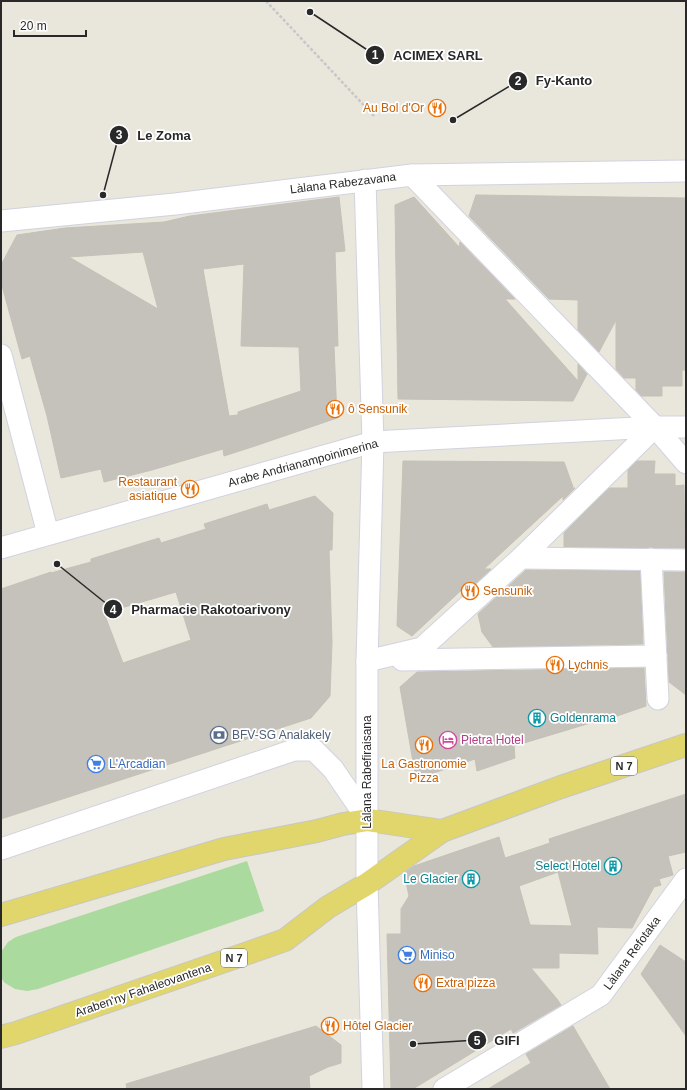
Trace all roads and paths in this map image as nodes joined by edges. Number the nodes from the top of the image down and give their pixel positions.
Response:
1 (266, 1) edge
2 (374, 116) dead end
3 (686, 171) edge
4 (412, 175) junction
5 (365, 180) junction
6 (1, 221) edge
7 (1, 355) edge
8 (655, 427) junction
9 (686, 427) edge
10 (373, 442) junction
11 (686, 463) edge
12 (48, 534) junction
13 (1, 548) edge
14 (521, 558) junction
15 (651, 559) junction
16 (686, 560) edge
17 (656, 656) junction
18 (367, 661) junction
19 (658, 699) dead end
20 (686, 745) edge
21 (368, 820) junction
22 (442, 831) junction
23 (1, 850) edge
24 (686, 879) edge
25 (367, 884) junction
26 (1, 915) edge
27 (1, 1037) edge
28 (373, 1089) edge
29 (444, 1089) edge

1 - 2 path
3 - 4 street, Làlana Rabezavana
4 - 5 street, Làlana Rabezavana
4 - 8 street
5 - 6 street, Làlana Rabezavana
5 - 10 street, Làlana Rabefiraisana
7 - 12 street
8 - 9 street, Arabe Andrianampoinimerina
8 - 10 street, Arabe Andrianampoinimerina
8 - 11 street
8 - 14 street
10 - 12 street, Arabe Andrianampoinimerina
10 - 18 street, Làlana Rabefiraisana
12 - 13 street, Arabe Andrianampoinimerina
14 - 15 street
14 - 18 street
15 - 16 street
15 - 17 street
17 - 18 street
17 - 19 street
18 - 21 street, Làlana Rabefiraisana
20 - 22 main road, Araben'ny Fahaleovantena / N 7
21 - 22 main road, Araben'ny Fahaleovantena / N 7
21 - 23 street
21 - 25 street, Làlana Rabefiraisana
21 - 26 main road, Araben'ny Fahaleovantena / N 7
22 - 25 main road, Araben'ny Fahaleovantena / N 7
24 - 29 street, Làlana Refotaka
25 - 27 main road, Araben'ny Fahaleovantena / N 7
25 - 28 street, Làlana Rabefiraisana

